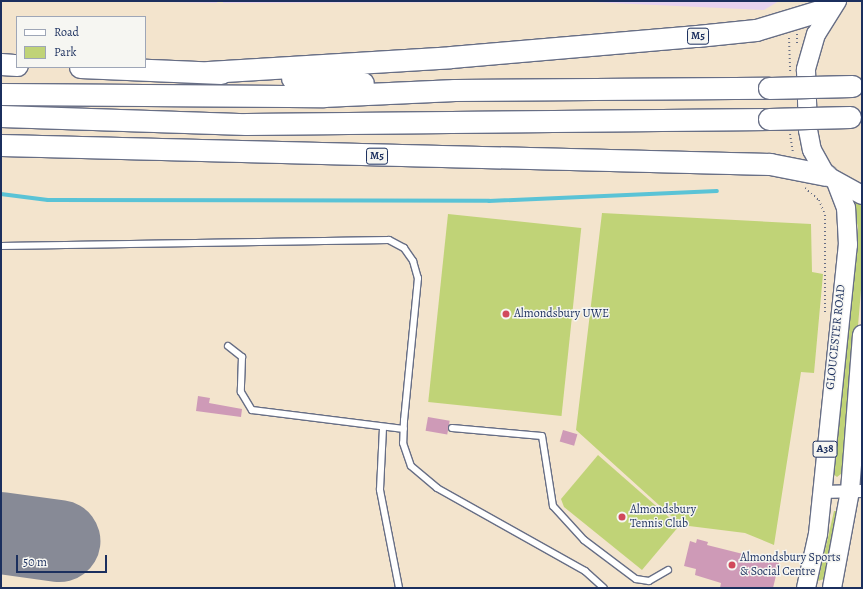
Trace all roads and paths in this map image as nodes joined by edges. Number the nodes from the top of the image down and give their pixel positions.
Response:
1 (835, 3) edge
2 (1, 64) edge
3 (16, 64) edge
4 (106, 68) edge
5 (208, 72) junction
6 (857, 86) edge
7 (455, 90) junction
8 (1, 94) edge
9 (1, 116) edge
10 (856, 117) edge
11 (457, 124) junction
12 (1, 145) edge
13 (142, 150) junction
14 (793, 169) junction
15 (831, 180) junction
16 (862, 195) edge
17 (1, 246) edge
18 (824, 323) dead end
19 (862, 334) edge
20 (228, 346) dead end
21 (383, 428) junction
22 (452, 428) dead end
23 (404, 430) junction
24 (856, 491) edge
25 (821, 492) junction
26 (668, 570) dead end
27 (399, 588) edge
28 (604, 588) edge
29 (806, 588) edge
30 (832, 588) edge

1 - 5 highway, M5
1 - 15 main road, GLOUCESTER ROAD
2 - 3 highway
4 - 5 highway, M5
5 - 7 highway, M5
6 - 7 highway, M5, bridge
7 - 8 highway, M5
9 - 11 highway, M5
10 - 11 highway, M5, bridge
11 - 13 highway, M5
12 - 13 highway, M5
13 - 14 highway, M5
14 - 15 highway, M5
14 - 18 path
15 - 16 main road
15 - 25 main road, GLOUCESTER ROAD / A38
17 - 23 lane
19 - 24 main road, A38
20 - 21 lane
21 - 23 lane
21 - 27 lane
22 - 26 lane
23 - 28 lane
24 - 25 street
24 - 30 main road, A38
25 - 29 main road, GLOUCESTER ROAD / A38

